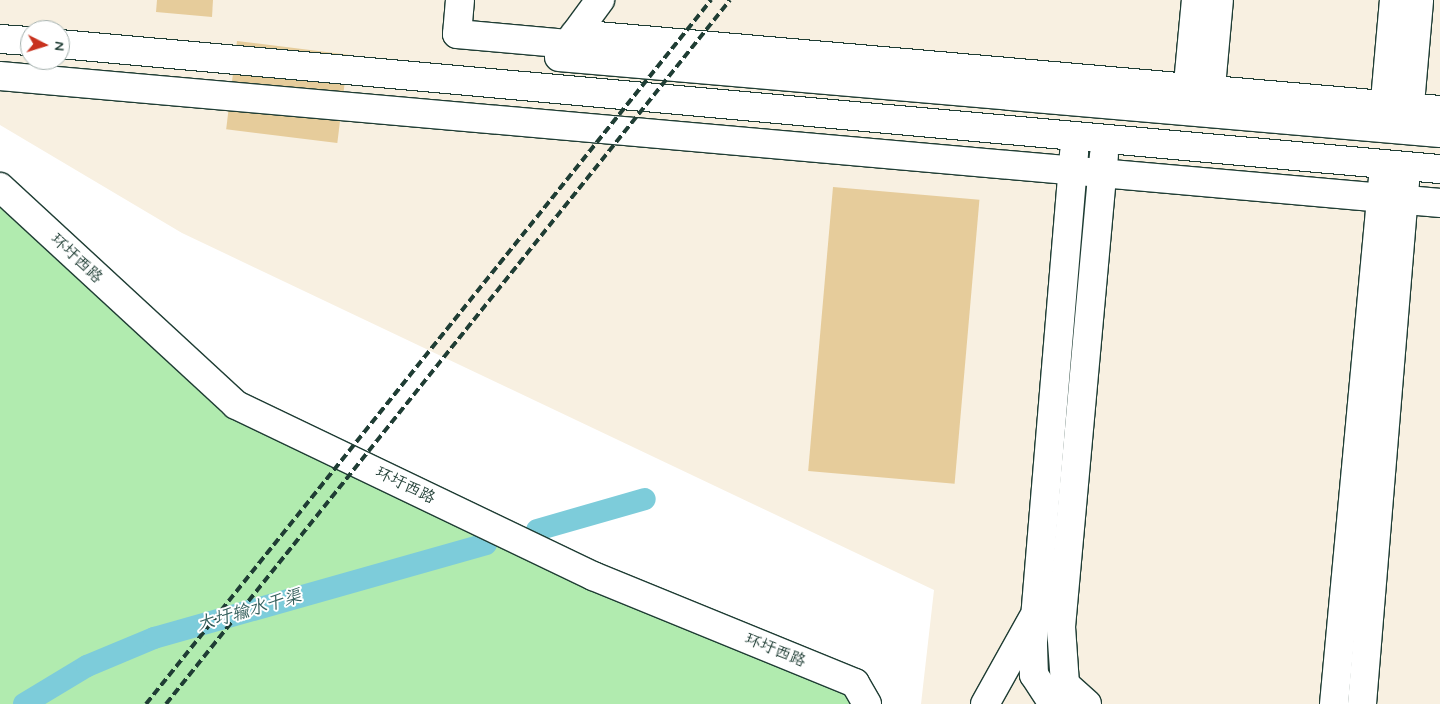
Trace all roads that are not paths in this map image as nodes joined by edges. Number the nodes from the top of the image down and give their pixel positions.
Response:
1 (460, 0) edge
2 (600, 0) edge
3 (1196, 0) edge
4 (1219, 0) edge
5 (1394, 0) edge
6 (1419, 0) edge
7 (0, 39) edge
8 (20, 41) edge
9 (70, 45) edge
10 (568, 45) junction
11 (0, 76) edge
12 (1198, 100) junction
13 (1440, 110) edge
14 (1396, 118) junction
15 (1440, 134) edge
16 (1075, 136) junction
17 (1105, 139) junction
18 (1395, 165) junction
19 (1440, 169) edge
20 (1072, 170) junction
21 (1102, 173) junction
22 (0, 187) edge
23 (1392, 198) junction
24 (1440, 203) edge
25 (1034, 616) junction
26 (867, 701) edge
27 (985, 704) edge
28 (1053, 704) edge
29 (1087, 704) edge
30 (1334, 704) edge
31 (1362, 704) edge

1 - 10 street
2 - 10 street
3 - 12 street
4 - 12 street
5 - 14 street
6 - 14 street
7 - 8 street
9 - 16 street
10 - 12 street
11 - 20 street
12 - 14 street
13 - 14 street
14 - 15 street
16 - 17 street
16 - 20 street
17 - 18 street
17 - 21 street
18 - 19 street
18 - 23 street
20 - 21 street
20 - 25 street
21 - 23 street
21 - 29 street
22 - 26 street, 环圩西路
23 - 24 street
23 - 30 street
23 - 31 street
25 - 27 street
25 - 28 street

